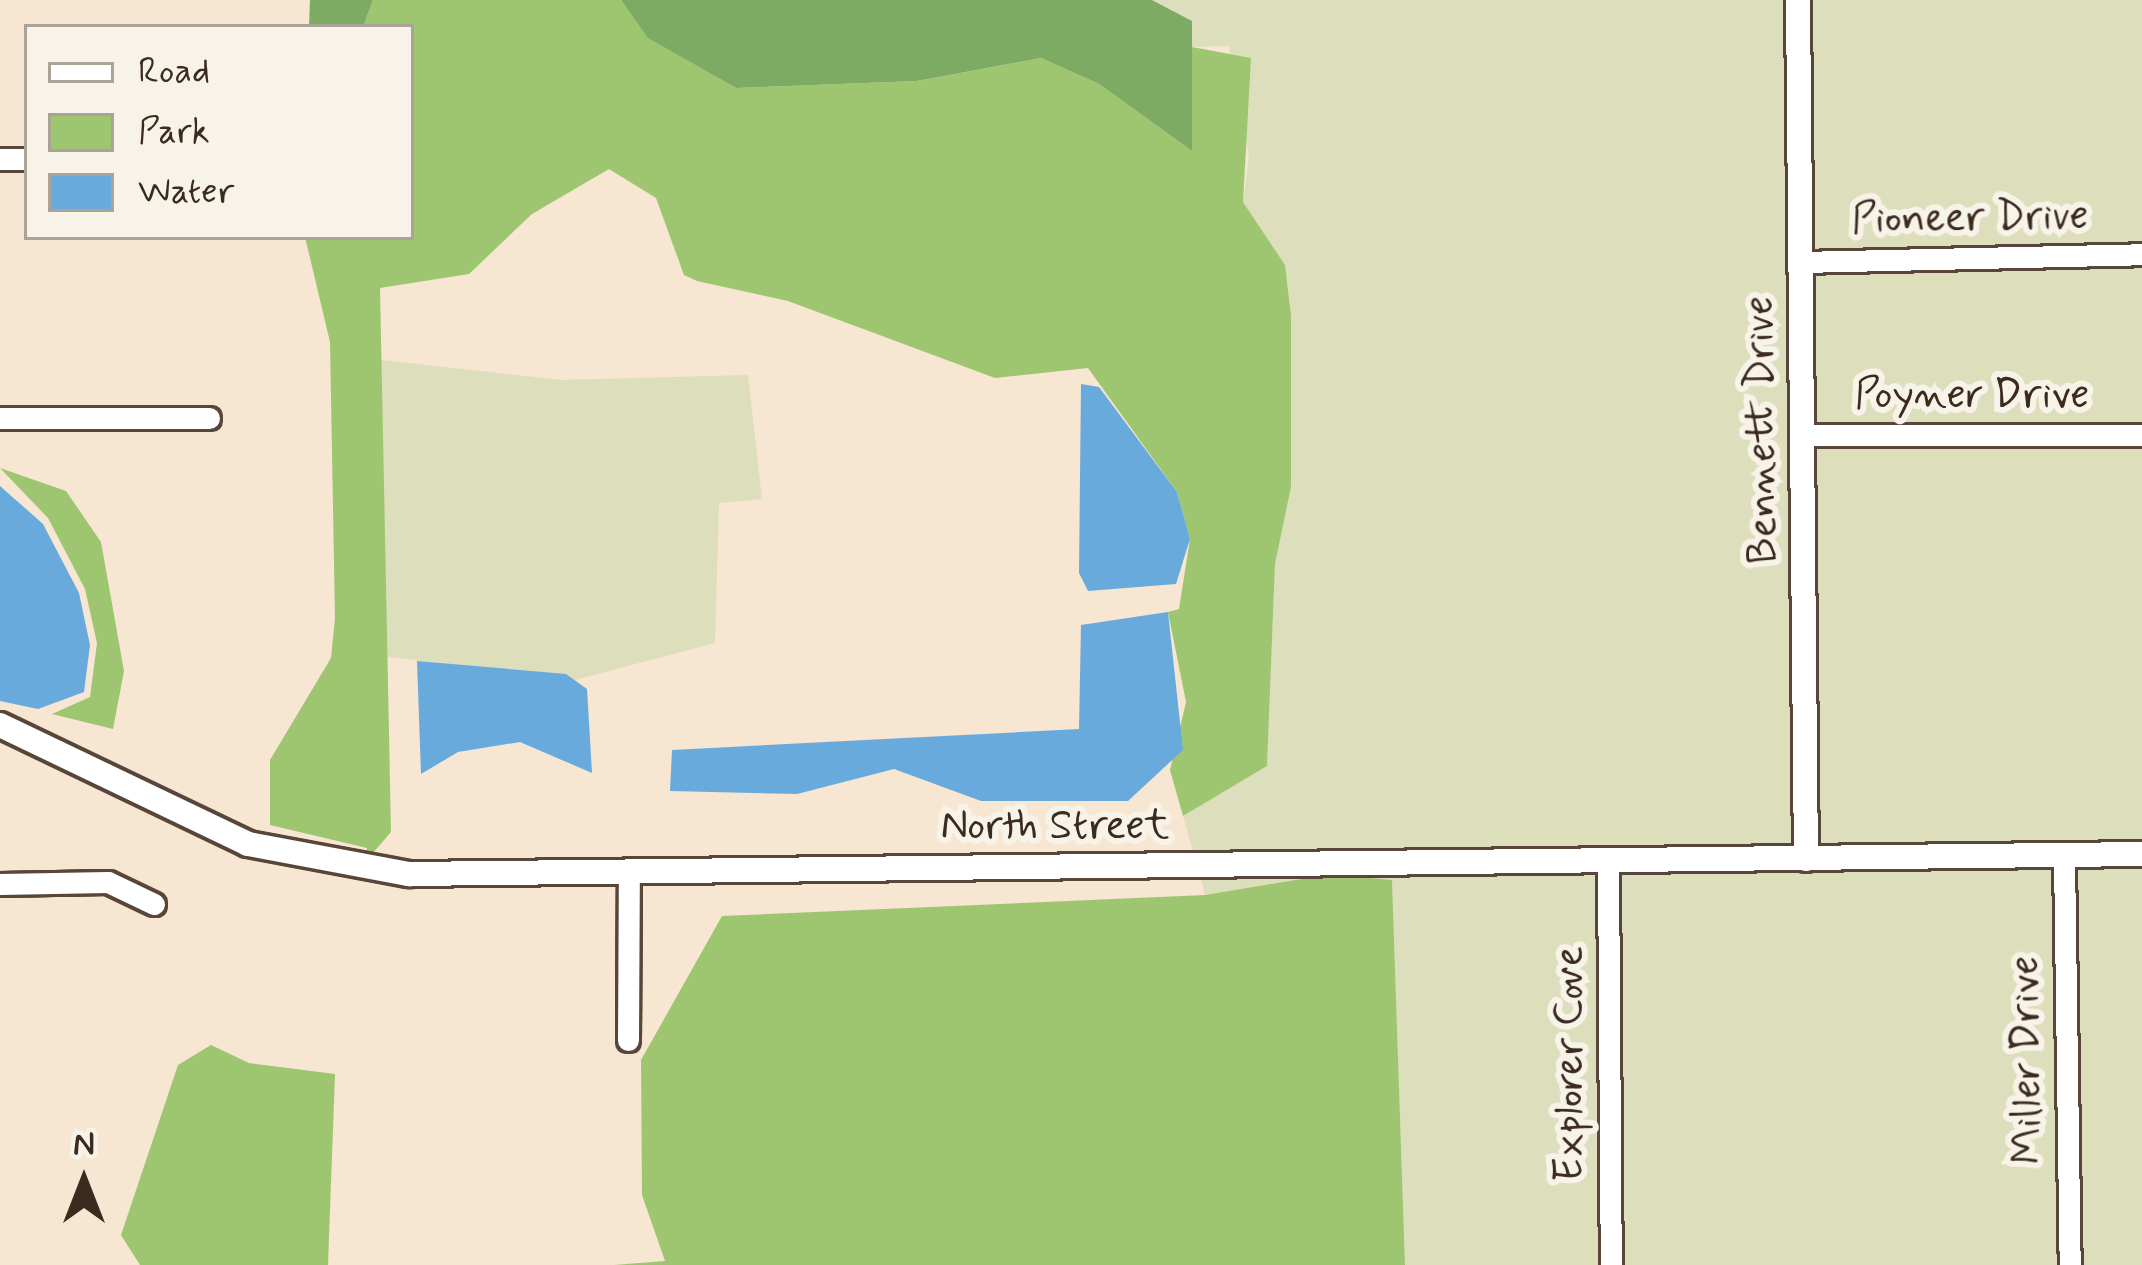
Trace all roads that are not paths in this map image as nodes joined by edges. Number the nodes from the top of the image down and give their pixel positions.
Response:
1 (1798, 0) edge
2 (2142, 254) edge
3 (1800, 262) junction
4 (0, 418) edge
5 (209, 418) dead end
6 (1802, 435) junction
7 (2142, 435) edge
8 (0, 725) edge
9 (2142, 854) edge
10 (2064, 855) junction
11 (1806, 859) junction
12 (1608, 862) junction
13 (628, 869) junction
14 (0, 884) edge
15 (154, 904) dead end
16 (628, 1040) dead end
17 (1611, 1265) edge
18 (2070, 1265) edge

1 - 3 street, Bennett Drive
2 - 3 street, Pioneer Drive
3 - 6 street, Bennett Drive
4 - 5 street
6 - 7 street, Poyner Drive
6 - 11 street, Bennett Drive
8 - 13 street, North Street
9 - 10 street, North Street
10 - 11 street, North Street
10 - 18 street, Miller Drive
11 - 12 street, North Street
12 - 13 street, North Street
12 - 17 street, Explorer Cove
13 - 16 street
14 - 15 street

